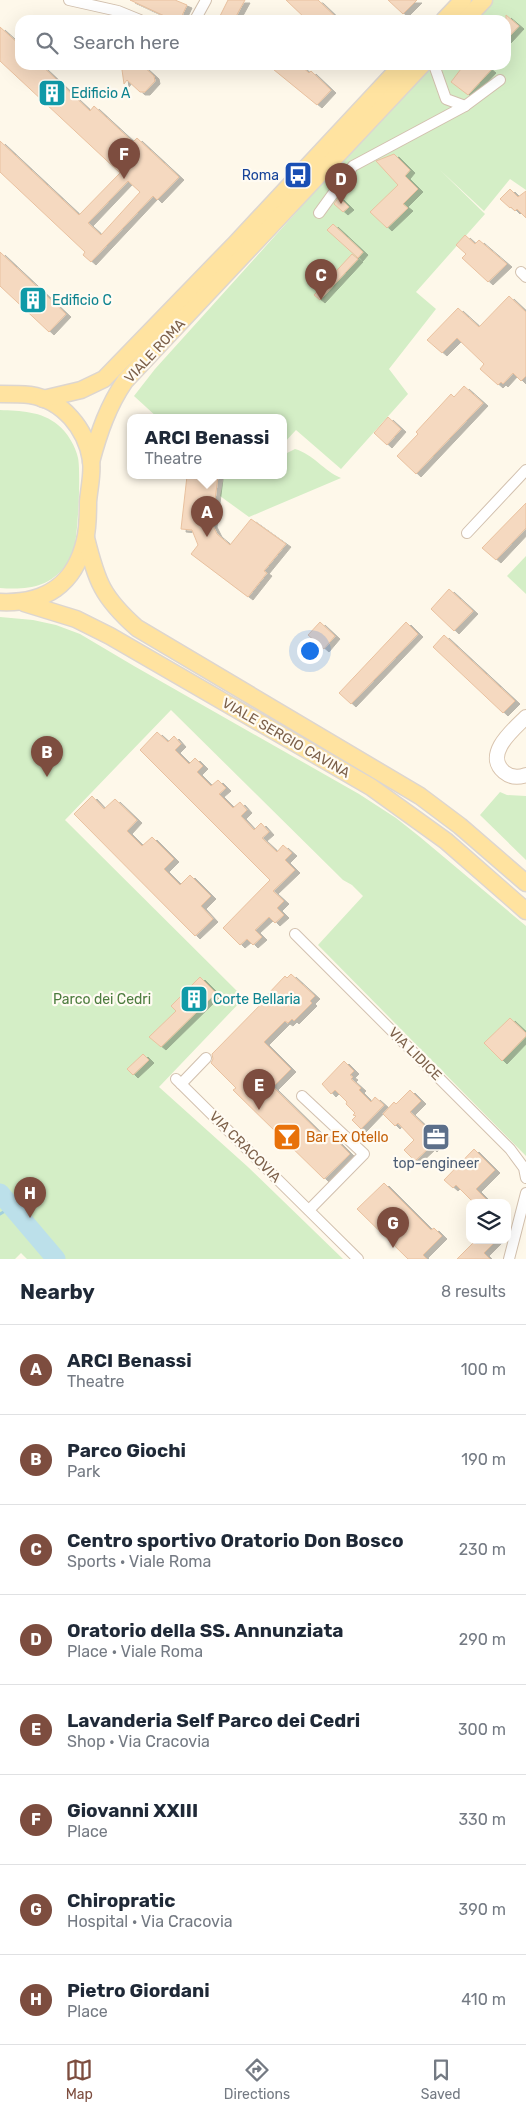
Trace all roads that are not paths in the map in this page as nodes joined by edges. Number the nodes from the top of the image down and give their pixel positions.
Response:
1 (69, 0) edge
2 (206, 0) edge
3 (463, 0) edge
4 (484, 0) edge
5 (128, 15) edge
6 (198, 15) edge
7 (449, 15) edge
8 (470, 15) edge
9 (398, 70) edge
10 (417, 70) edge
11 (436, 70) edge
12 (500, 80) dead end
13 (465, 106) junction
14 (319, 213) dead end
15 (240, 250) junction
16 (0, 394) edge
17 (43, 399) junction
18 (91, 462) junction
19 (526, 470) edge
20 (467, 533) dead end
21 (86, 538) junction
22 (0, 602) edge
23 (24, 603) junction
24 (526, 717) edge
25 (526, 776) edge
26 (526, 883) edge
27 (526, 911) edge
28 (296, 934) dead end
29 (206, 1058) dead end
30 (302, 1096) dead end
31 (526, 1178) edge
32 (526, 1193) edge
33 (309, 1210) junction
34 (358, 1259) edge
35 (509, 1259) edge

1 - 5 street
2 - 6 street
3 - 7 main road
4 - 8 main road
9 - 15 main road, VIALE ROMA
10 - 15 main road, VIALE ROMA
11 - 13 street
12 - 13 street
13 - 14 street
15 - 17 main road, VIALE ROMA
15 - 18 main road, VIALE ROMA
16 - 17 main road
17 - 18 main road
18 - 21 main road
19 - 20 street
21 - 23 main road
21 - 26 main road, VIALE SERGIO CAVINA
22 - 23 main road
23 - 27 main road, VIALE SERGIO CAVINA
24 - 25 street
28 - 31 street, VIA LIDICE
29 - 33 street, VIA CRACOVIA
30 - 33 street
32 - 35 street
33 - 34 street, VIA CRACOVIA

